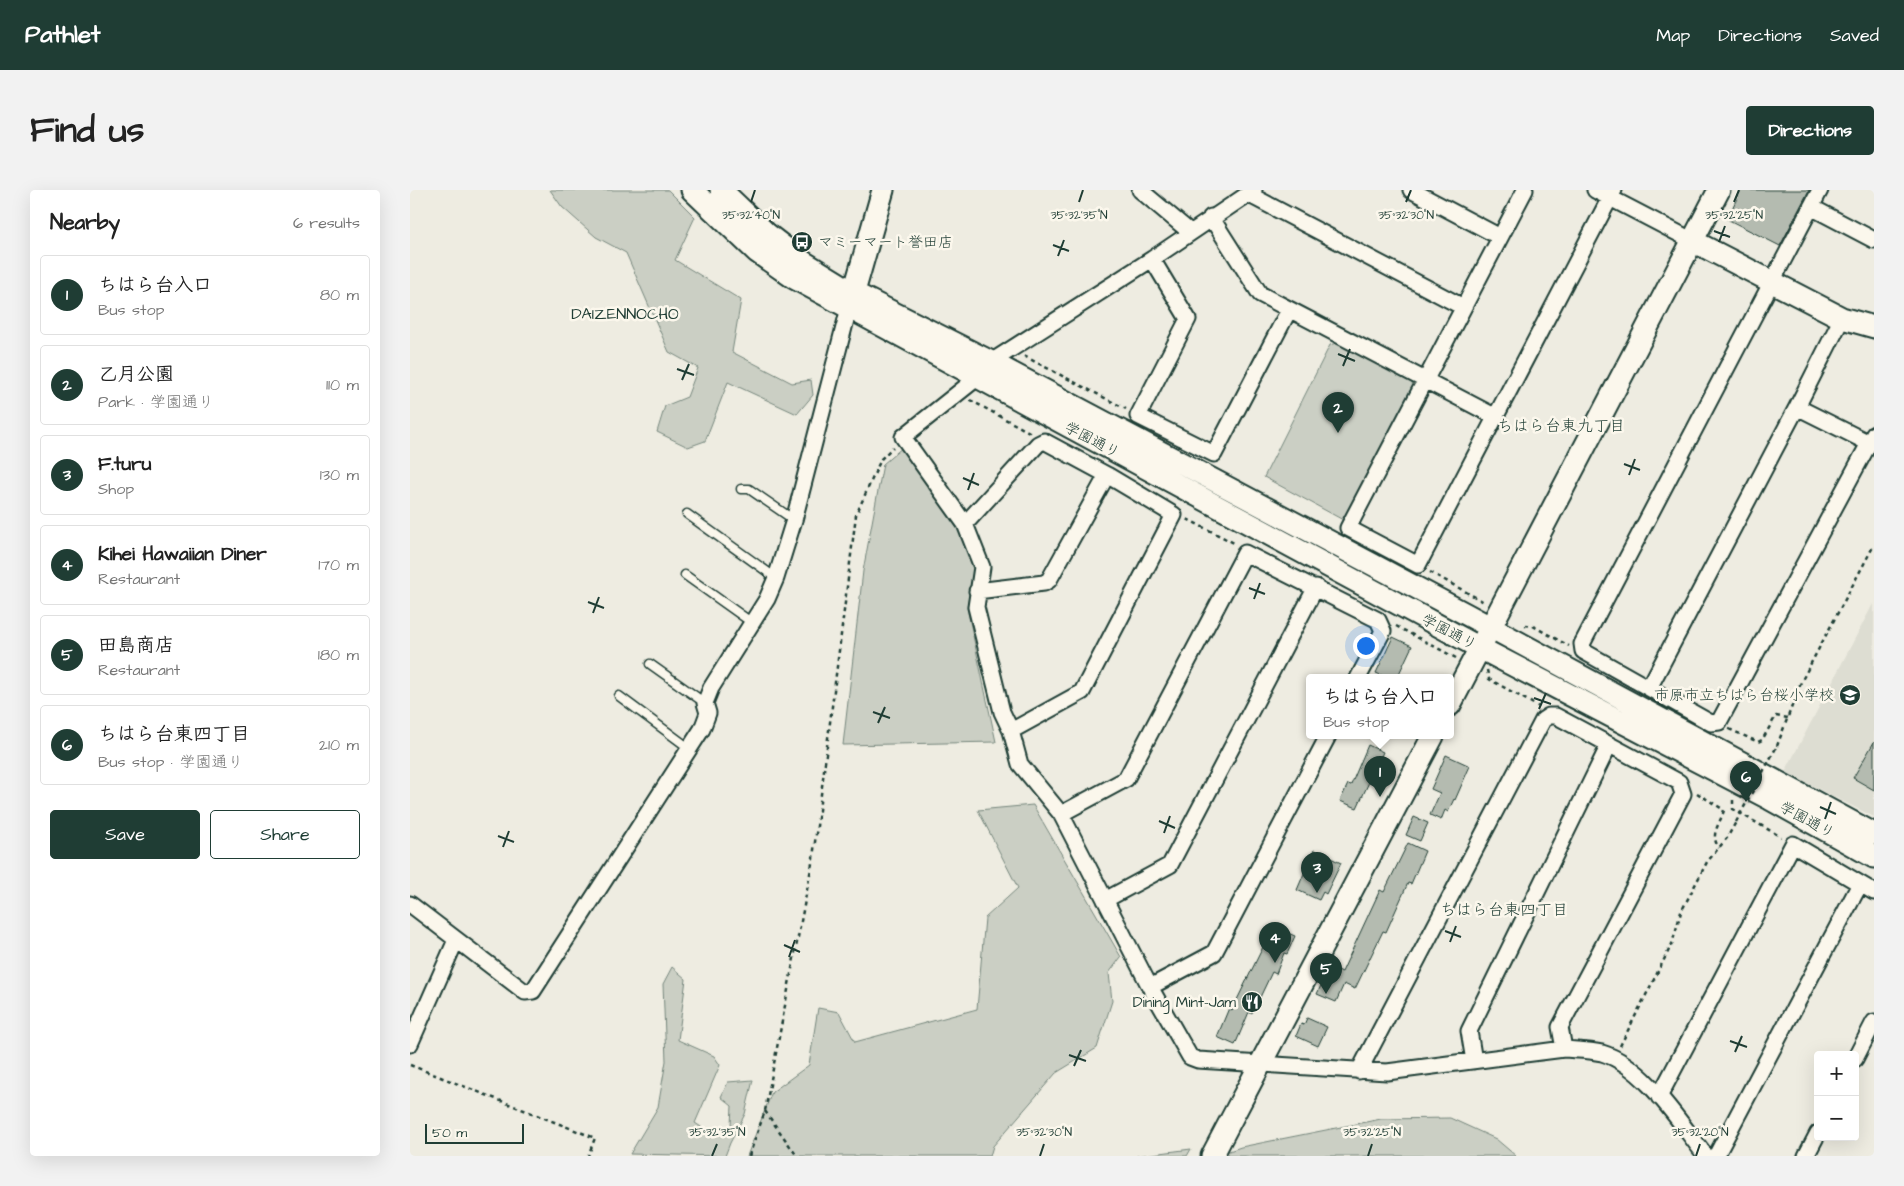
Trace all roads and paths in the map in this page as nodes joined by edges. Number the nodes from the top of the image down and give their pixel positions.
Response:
1 (692, 190) edge
2 (721, 190) edge
3 (883, 190) edge
4 (1140, 190) edge
5 (1411, 190) edge
6 (1524, 190) edge
7 (1595, 190) edge
8 (1719, 190) edge
9 (1820, 190) edge
10 (1251, 192) edge
11 (1612, 194) edge
12 (1811, 207) junction
13 (1211, 217) junction
14 (1190, 232) junction
15 (1500, 237) junction
16 (1874, 240) edge
17 (1693, 241) junction
18 (1152, 259) junction
19 (1772, 282) junction
20 (852, 301) junction
21 (1463, 308) junction
22 (1288, 310) junction
23 (1842, 318) junction
24 (1874, 328) edge
25 (1011, 349) junction
26 (984, 370) junction
27 (1424, 381) junction
28 (958, 393) junction
29 (1797, 407) junction
30 (1138, 416) junction
31 (1496, 417) junction
32 (903, 437) junction
33 (1872, 438) edge
34 (1044, 441) junction
35 (1108, 475) junction
36 (741, 489) dead end
37 (687, 514) dead end
38 (1174, 515) junction
39 (794, 520) junction
40 (965, 524) junction
41 (1874, 545) edge
42 (1245, 553) junction
43 (1418, 565) junction
44 (685, 575) dead end
45 (776, 578) junction
46 (1316, 588) junction
47 (977, 591) junction
48 (1502, 621) junction
49 (752, 622) junction
50 (1380, 625) junction
51 (1582, 647) junction
52 (1479, 661) junction
53 (650, 664) dead end
54 (1360, 674) edge
55 (1649, 688) junction
56 (619, 696) dead end
57 (1454, 699) edge
58 (704, 703) junction
59 (1550, 716) junction
60 (1788, 718) junction
61 (1719, 722) junction
62 (1011, 731) junction
63 (1326, 739) edge
64 (1431, 739) edge
65 (1609, 745) junction
66 (689, 748) junction
67 (1681, 788) junction
68 (1733, 800) dead end
69 (1061, 814) junction
70 (1874, 834) edge
71 (1793, 844) junction
72 (1719, 848) junction
73 (1874, 857) edge
74 (1860, 884) junction
75 (1874, 892) edge
76 (1106, 900) junction
77 (410, 904) edge
78 (456, 940) junction
79 (1150, 987) junction
80 (1874, 1022) edge
81 (410, 1044) edge
82 (1564, 1049) junction
83 (1859, 1051) edge
84 (1614, 1058) junction
85 (1474, 1061) junction
86 (410, 1065) edge
87 (1258, 1065) junction
88 (1359, 1071) junction
89 (1659, 1097) junction
90 (765, 1111) junction
91 (1814, 1141) edge
92 (588, 1156) edge
93 (749, 1156) edge
94 (797, 1156) edge
95 (1212, 1156) edge
96 (1706, 1156) edge
97 (1716, 1156) edge
98 (1806, 1156) edge

1 - 20 street
2 - 20 street
3 - 20 street
4 - 14 street
5 - 15 street
6 - 15 street
7 - 11 street
8 - 17 street
9 - 12 street
10 - 13 street
10 - 21 street
11 - 17 street
11 - 31 street
12 - 16 street
12 - 19 street
13 - 14 street
13 - 22 street
14 - 18 street
15 - 21 street
17 - 19 street
17 - 48 street
18 - 25 street
18 - 30 street
19 - 23 street
19 - 51 street
20 - 26 street
20 - 39 street
21 - 27 street
22 - 27 street
22 - 30 street
23 - 24 street
23 - 29 street
25 - 26 street
25 - 30 path
26 - 28 street
26 - 48 street, 学園通り
26 - 52 street, 学園通り
27 - 31 street
27 - 43 street
28 - 32 street
28 - 34 path
29 - 33 street
29 - 55 street
31 - 43 street
32 - 40 street
32 - 90 path
33 - 61 street
34 - 35 street
34 - 40 street
35 - 38 street
35 - 47 street
36 - 39 lane
37 - 45 lane
38 - 42 path
38 - 62 street
39 - 45 street
40 - 47 street
41 - 60 path
42 - 46 street
42 - 69 street
43 - 48 path
44 - 49 lane
45 - 49 street
46 - 50 street
46 - 76 street
47 - 62 street
48 - 51 path
48 - 52 street
48 - 70 street, 学園通り
49 - 58 street
50 - 52 path
50 - 54 street
51 - 55 street
52 - 57 street
52 - 59 path
52 - 73 street, 学園通り
53 - 58 lane
55 - 61 street
56 - 66 lane
58 - 66 street
59 - 65 street
59 - 88 street
60 - 61 path
60 - 72 path, bridge
62 - 69 street
63 - 79 street
64 - 87 street
65 - 67 street
65 - 85 street
66 - 78 street
67 - 72 path
67 - 82 street
68 - 71 path
69 - 76 street
71 - 74 street
71 - 89 street
72 - 84 path
74 - 75 street
74 - 97 street
76 - 79 street
77 - 78 street
78 - 81 street
79 - 87 street
80 - 83 street
82 - 84 street
82 - 85 street
84 - 89 street
85 - 88 street
86 - 92 path
87 - 88 street
87 - 95 street
89 - 96 street
90 - 93 path
90 - 94 path
91 - 98 street

